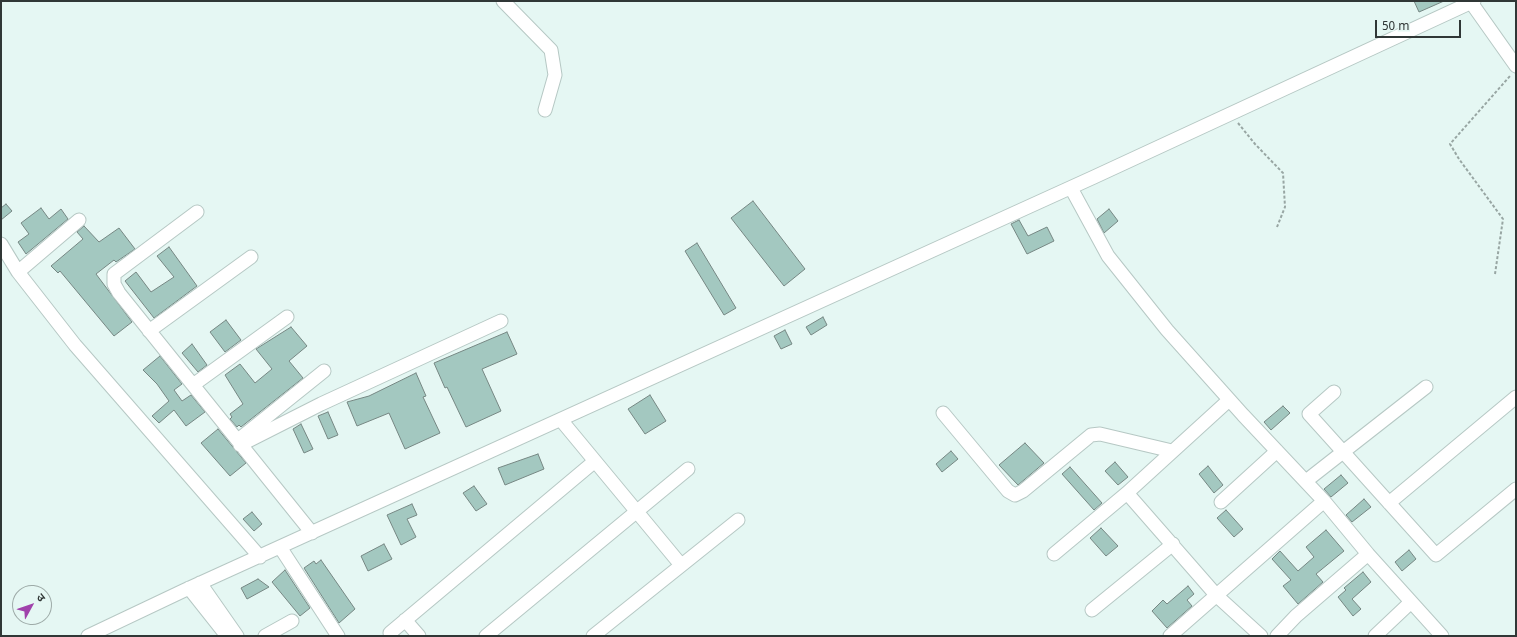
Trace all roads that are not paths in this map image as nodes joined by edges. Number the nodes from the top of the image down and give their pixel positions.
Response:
1 (503, 1) edge
2 (1472, 2) edge
3 (1513, 71) edge
4 (545, 110) dead end
5 (1071, 188) junction
6 (197, 212) dead end
7 (79, 220) dead end
8 (1, 244) edge
9 (251, 257) dead end
10 (18, 272) junction
11 (287, 316) dead end
12 (502, 321) dead end
13 (149, 331) junction
14 (324, 371) dead end
15 (192, 385) junction
16 (1426, 386) dead end
17 (1334, 392) dead end
18 (1516, 397) edge
19 (1229, 400) junction
20 (943, 413) dead end
21 (561, 420) junction
22 (239, 443) junction
23 (1172, 451) junction
24 (1277, 451) junction
25 (1343, 452) junction
26 (596, 461) junction
27 (688, 468) dead end
28 (1306, 482) junction
29 (1516, 489) edge
30 (1127, 492) junction
31 (1324, 501) junction
32 (1221, 502) dead end
33 (1389, 503) junction
34 (637, 511) junction
35 (738, 520) dead end
36 (312, 533) junction
37 (1173, 544) junction
38 (280, 548) junction
39 (1054, 554) dead end
40 (1368, 554) junction
41 (260, 557) junction
42 (681, 564) junction
43 (194, 586) junction
44 (1217, 596) junction
45 (1412, 602) junction
46 (1092, 610) dead end
47 (216, 615) junction
48 (405, 620) junction
49 (292, 621) dead end
50 (390, 633) dead end
51 (88, 636) edge
52 (227, 636) edge
53 (237, 636) edge
54 (265, 636) edge
55 (338, 636) edge
56 (419, 636) edge
57 (486, 636) edge
58 (593, 636) edge
59 (1170, 636) edge
60 (1261, 636) edge
61 (1277, 636) edge
62 (1375, 636) edge
63 (1442, 636) edge

1 - 4 street
2 - 3 street
2 - 5 street
5 - 19 street
5 - 21 street
6 - 13 street
7 - 10 street
8 - 10 street
9 - 13 street
10 - 41 street
11 - 15 street
12 - 22 street
13 - 15 street
14 - 22 street
15 - 22 street
16 - 25 street
17 - 25 street
18 - 33 street
19 - 23 street
19 - 24 street
20 - 23 street
21 - 26 street
21 - 36 street
22 - 36 street
23 - 30 street
24 - 28 street
24 - 32 street
25 - 28 street
25 - 33 street
26 - 34 street
26 - 48 street
27 - 34 street
28 - 31 street
29 - 33 street
30 - 37 street
30 - 39 street
31 - 40 street
31 - 44 street
34 - 42 street
34 - 57 street
35 - 42 street
36 - 38 street
37 - 44 street
37 - 46 street
38 - 41 street
38 - 55 street
40 - 45 street
40 - 61 street
41 - 43 street
42 - 58 street
43 - 47 street
43 - 51 street
44 - 59 street
44 - 60 street
45 - 62 street
45 - 63 street
47 - 52 street
47 - 53 street
48 - 50 street
48 - 56 street
49 - 54 street

